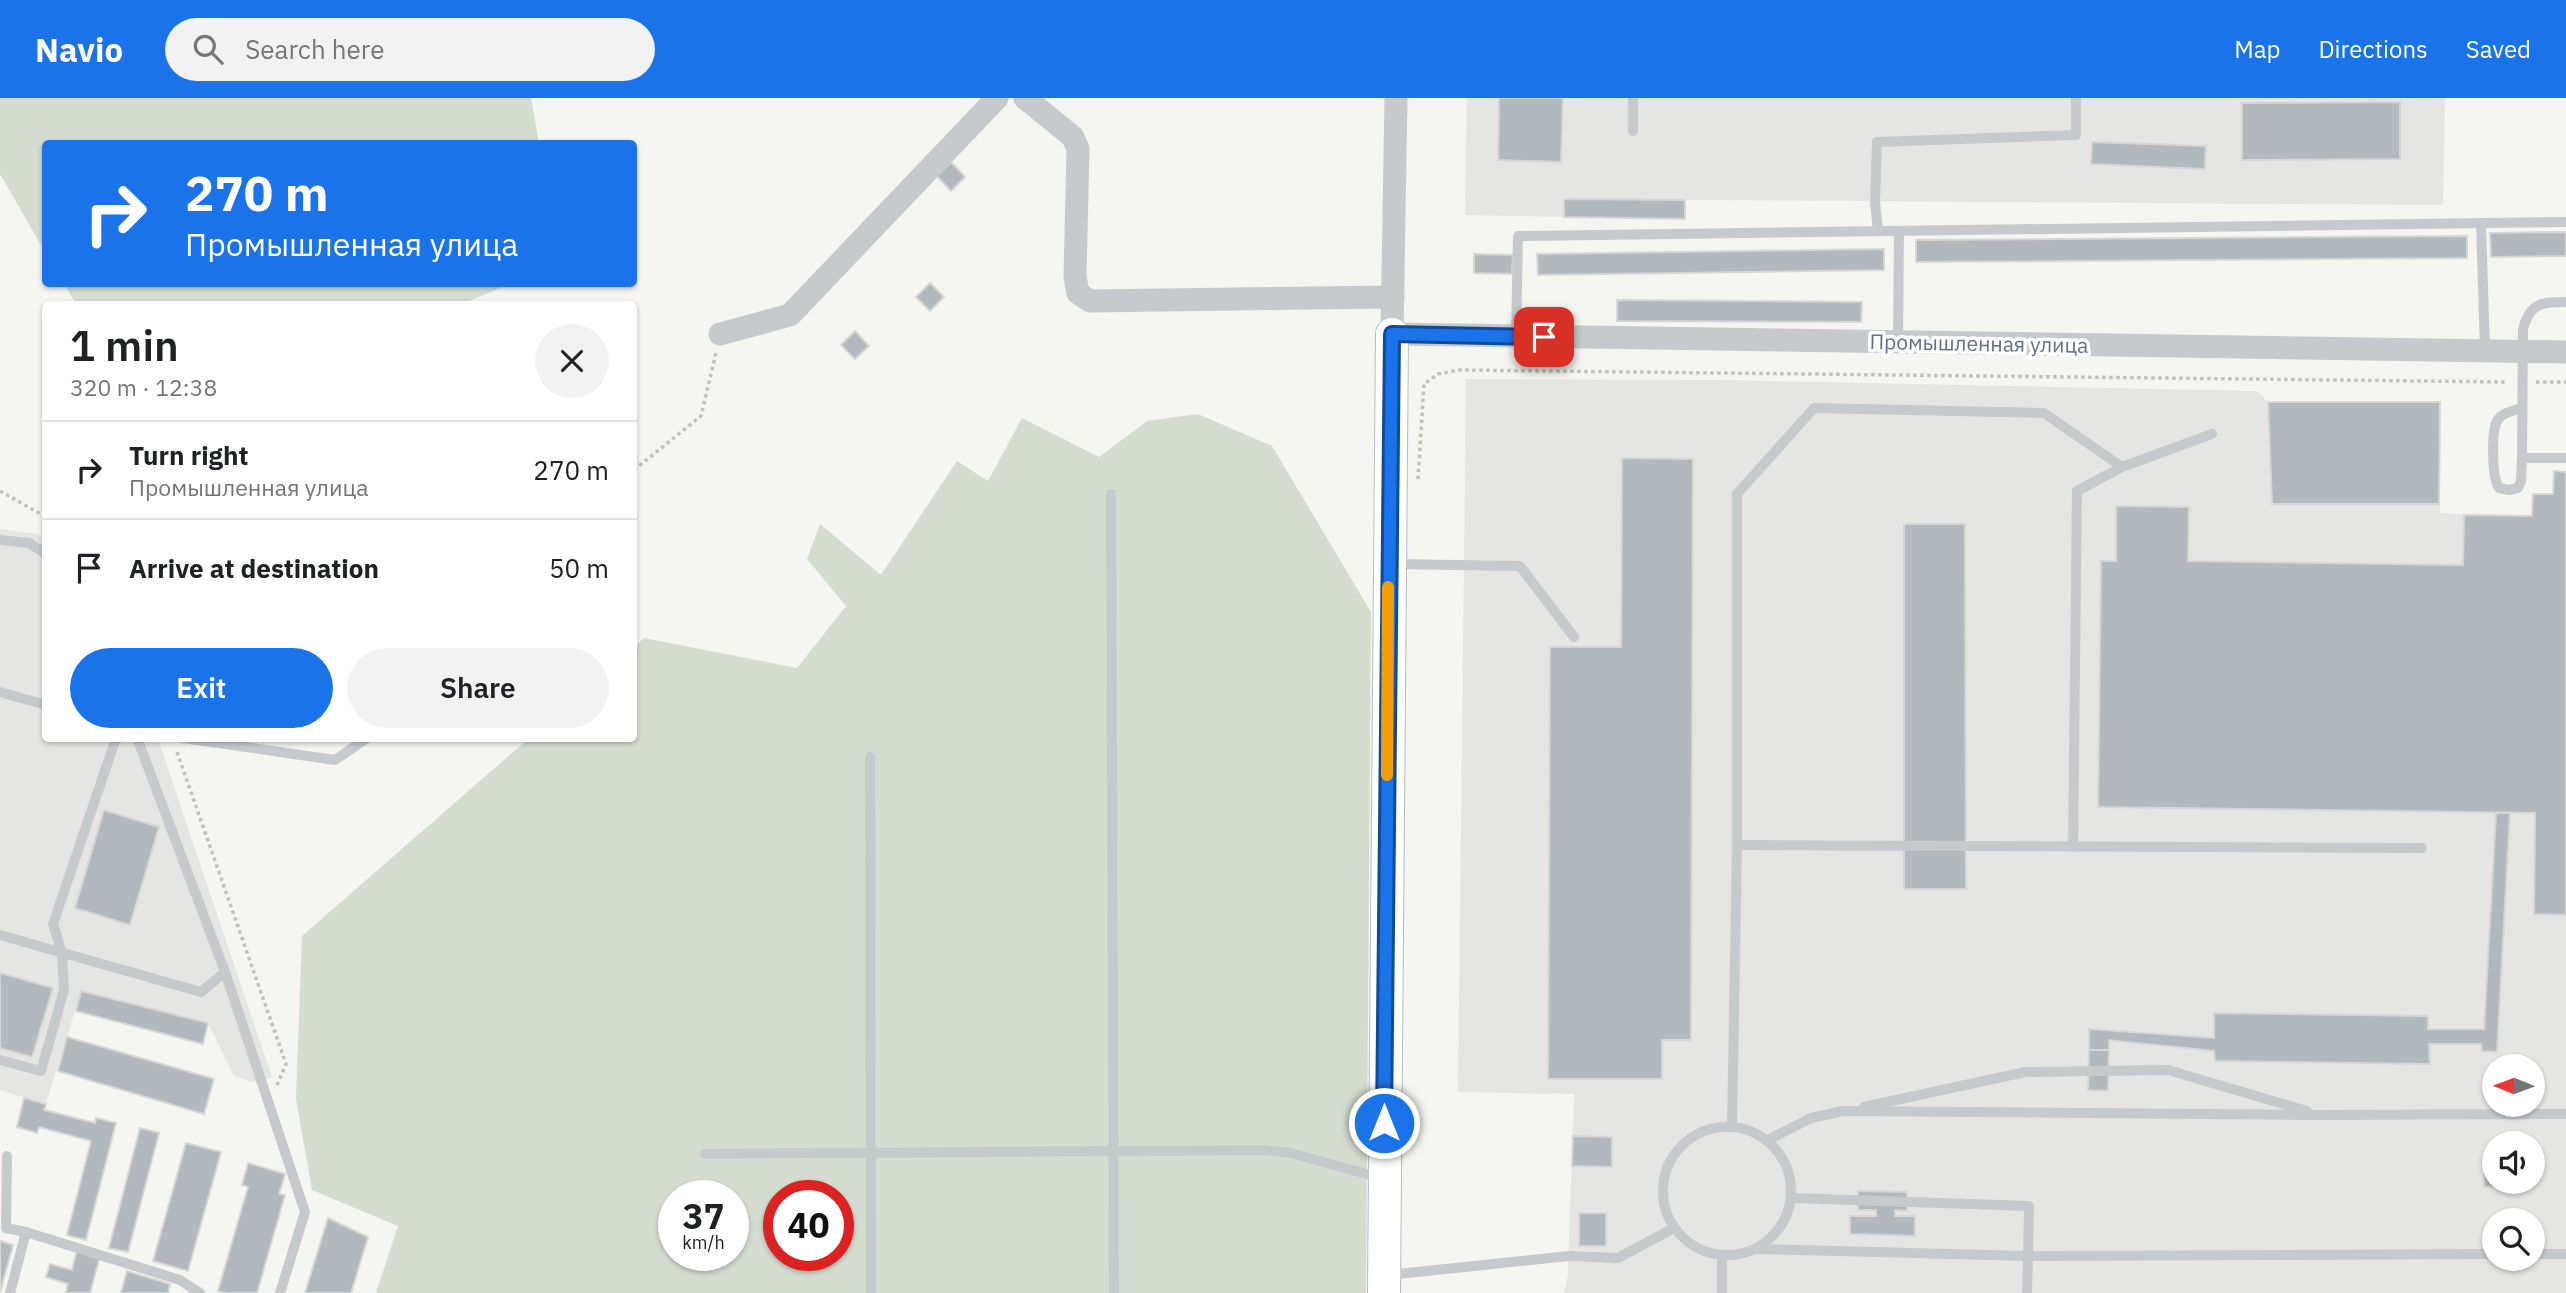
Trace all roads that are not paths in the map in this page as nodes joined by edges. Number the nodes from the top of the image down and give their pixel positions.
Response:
1 (997, 98) edge
2 (1025, 98) edge
3 (1396, 98) edge
4 (1633, 98) edge
5 (2076, 98) edge
6 (1633, 131) dead end
7 (2566, 222) edge
8 (2481, 223) junction
9 (1878, 231) junction
10 (1899, 231) junction
11 (1393, 297) junction
12 (2566, 302) edge
13 (720, 334) road end
14 (1392, 334) junction
15 (1516, 337) junction
16 (1898, 342) junction
17 (2485, 351) junction
18 (2523, 351) junction
19 (2566, 352) edge
20 (2522, 408) junction
21 (2212, 434) dead end
22 (2522, 458) junction
23 (2566, 458) edge
24 (2122, 467) junction
25 (1111, 494) dead end
26 (0, 540) edge
27 (42, 551) edge
28 (1389, 564) junction
29 (1574, 637) dead end
30 (0, 692) edge
31 (42, 704) edge
32 (115, 742) edge
33 (139, 742) edge
34 (211, 742) edge
35 (361, 742) edge
36 (870, 757) dead end
37 (1737, 845) junction
38 (2073, 847) junction
39 (2422, 848) dead end
40 (0, 935) edge
41 (62, 953) junction
42 (225, 972) junction
43 (0, 1060) edge
44 (1843, 1111) junction
45 (2566, 1114) edge
46 (2320, 1115) junction
47 (1732, 1126) junction
48 (1768, 1140) junction
49 (1115, 1150) junction
50 (705, 1154) dead end
51 (870, 1154) junction
52 (7, 1156) dead end
53 (1384, 1179) junction
54 (1791, 1198) junction
55 (1674, 1228) junction
56 (26, 1232) junction
57 (1756, 1249) junction
58 (2482, 1254) edge
59 (2545, 1254) edge
60 (2566, 1254) edge
61 (1722, 1256) junction
62 (2028, 1256) junction
63 (1384, 1284) edge
64 (10, 1293) edge
65 (200, 1293) edge
66 (280, 1293) edge
67 (871, 1293) edge
68 (1114, 1293) edge
69 (1722, 1293) edge
70 (2027, 1293) edge

1 - 13 street
2 - 11 street
3 - 11 street
4 - 6 lane
5 - 9 lane
7 - 8 lane
8 - 10 lane
8 - 17 lane
9 - 10 lane
9 - 15 lane
10 - 16 lane
11 - 14 street
12 - 18 lane
14 - 15 street, Промышленная улица
14 - 28 street
15 - 16 street, Промышленная улица
16 - 17 street, Промышленная улица
17 - 18 street, Промышленная улица
18 - 19 street, Промышленная улица
18 - 20 lane
20 - 22 lane
20 - 22 lane
21 - 24 lane
22 - 23 lane
24 - 37 lane
24 - 38 lane
25 - 49 lane
26 - 27 lane
28 - 29 lane
28 - 53 street
30 - 31 lane
32 - 41 lane
33 - 42 lane
34 - 35 lane
36 - 51 lane
37 - 38 lane
37 - 47 lane
38 - 39 lane
40 - 41 lane
41 - 42 lane
41 - 43 lane
42 - 66 lane
44 - 46 lane
44 - 46 lane
44 - 48 lane
45 - 46 lane
47 - 48 lane
47 - 55 lane
48 - 54 lane
49 - 51 lane
49 - 53 lane
49 - 68 lane
50 - 51 lane
51 - 67 lane
52 - 56 lane
53 - 63 street
54 - 57 lane
54 - 62 lane
55 - 61 lane
55 - 63 lane
56 - 64 lane
56 - 65 lane
57 - 61 lane
57 - 62 lane
58 - 62 lane
59 - 60 lane
61 - 69 lane
62 - 70 lane

